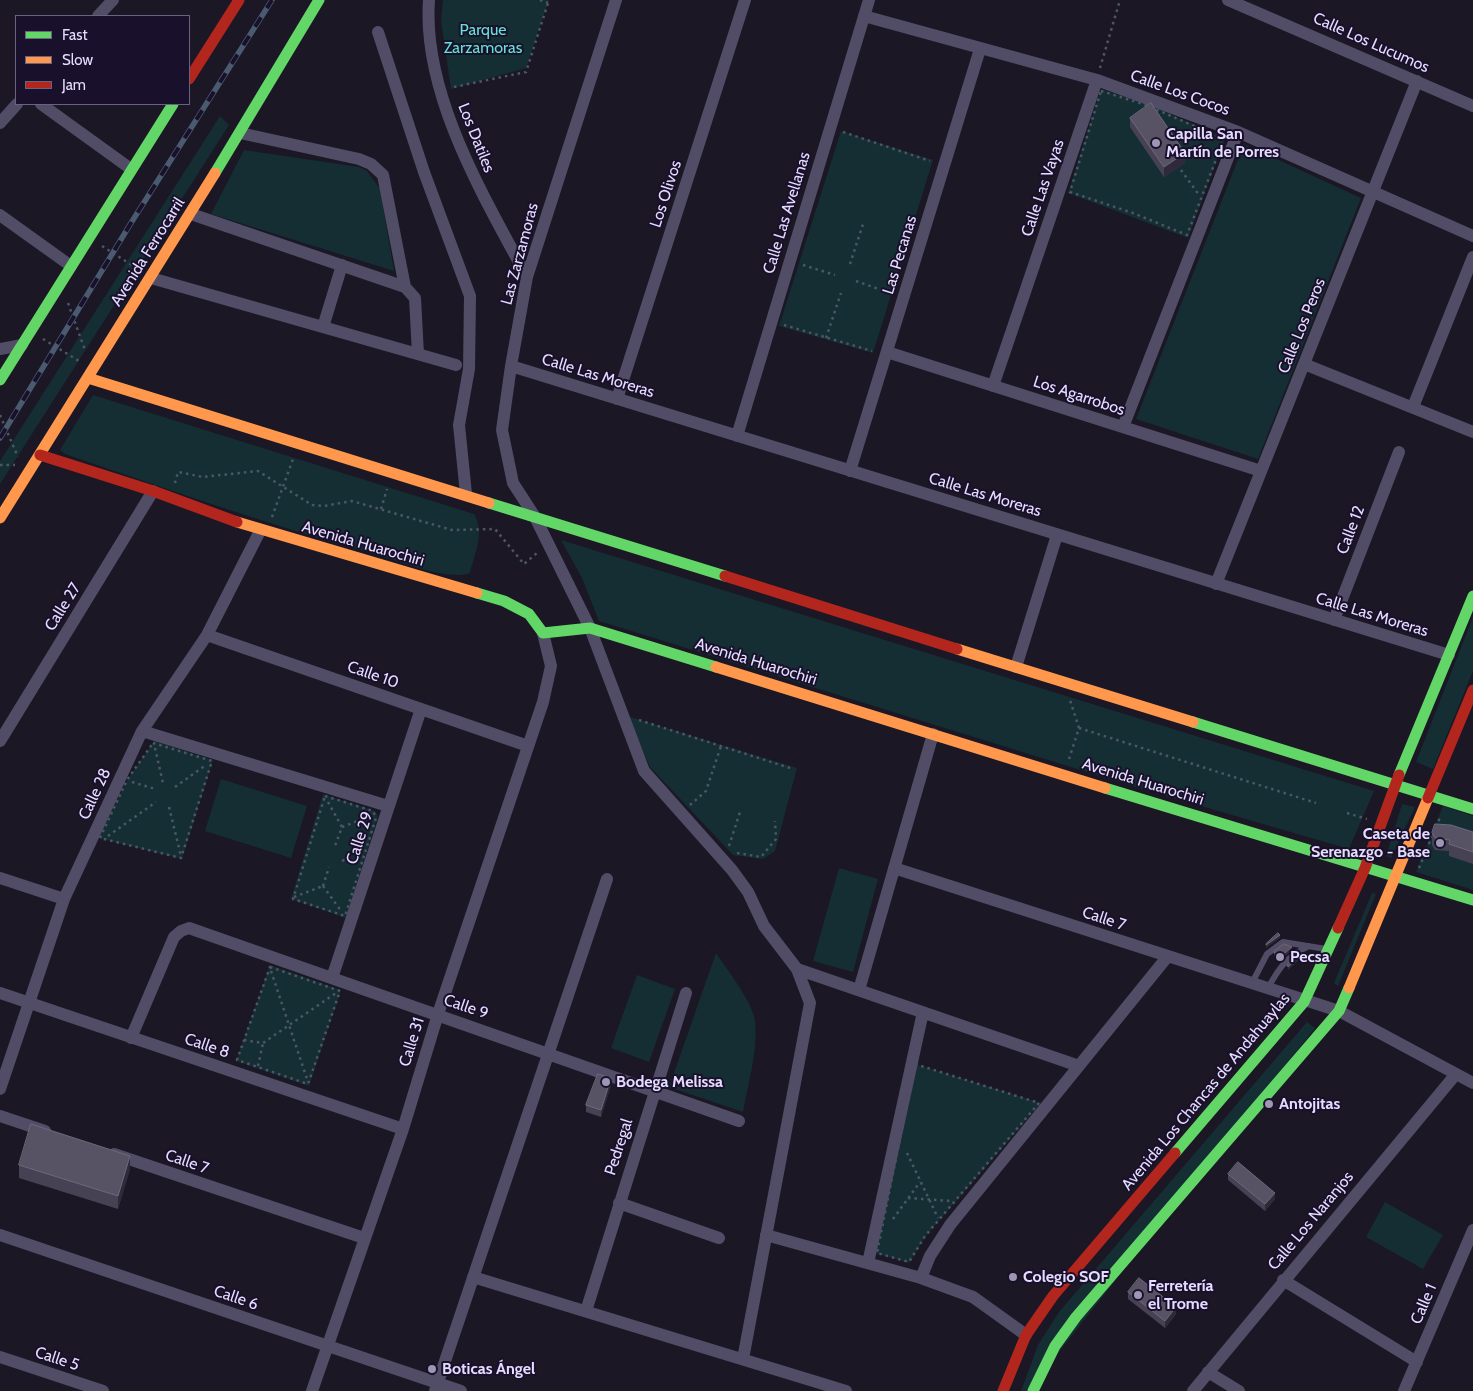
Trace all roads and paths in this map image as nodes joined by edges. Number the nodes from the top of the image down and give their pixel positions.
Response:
1 (113, 0) edge
2 (239, 0) edge
3 (319, 0) edge
4 (429, 0) edge
5 (540, 0) edge
6 (616, 0) edge
7 (745, 0) edge
8 (869, 0) edge
9 (1120, 0) edge
10 (1228, 0) edge
11 (549, 1) edge
12 (99, 15) edge
13 (864, 16) junction
14 (378, 32) dead end
15 (980, 49) junction
16 (190, 77) edge
17 (1097, 80) junction
18 (1417, 81) junction
19 (440, 90) junction
20 (17, 105) edge
21 (42, 105) edge
22 (172, 105) edge
23 (1473, 106) edge
24 (0, 123) edge
25 (841, 132) dead end
26 (1238, 132) junction
27 (240, 133) junction
28 (932, 161) dead end
29 (131, 169) junction
30 (1181, 170) dead end
31 (1372, 192) junction
32 (1201, 198) junction
33 (191, 214) junction
34 (0, 215) edge
35 (6, 224) edge
36 (863, 224) dead end
37 (1473, 236) edge
38 (88, 237) junction
39 (1473, 257) edge
40 (800, 264) dead end
41 (850, 264) dead end
42 (342, 265) junction
43 (71, 266) junction
44 (835, 276) dead end
45 (528, 277) junction
46 (151, 278) junction
47 (856, 282) dead end
48 (60, 283) junction
49 (405, 287) junction
50 (840, 293) dead end
51 (890, 293) dead end
52 (782, 324) dead end
53 (323, 327) junction
54 (31, 331) junction
55 (826, 338) junction
56 (22, 345) junction
57 (0, 349) edge
58 (872, 351) dead end
59 (887, 352) junction
60 (418, 354) junction
61 (1304, 364) junction
62 (456, 365) dead end
63 (511, 366) junction
64 (90, 374) junction
65 (0, 380) edge
66 (992, 386) junction
67 (617, 399) junction
68 (1414, 407) junction
69 (0, 415) edge
70 (1123, 427) junction
71 (1473, 432) edge
72 (737, 436) junction
73 (299, 443) junction
74 (1399, 452) dead end
75 (40, 455) junction
76 (0, 465) edge
77 (850, 471) junction
78 (1262, 471) junction
79 (392, 472) junction
80 (175, 484) dead end
81 (283, 486) junction
82 (153, 491) junction
83 (466, 494) junction
84 (381, 509) junction
85 (535, 517) junction
86 (0, 518) edge
87 (263, 532) junction
88 (1057, 535) junction
89 (536, 553) dead end
90 (1216, 584) junction
91 (1473, 596) edge
92 (1334, 620) junction
93 (590, 628) junction
94 (543, 633) junction
95 (208, 635) junction
96 (1449, 655) junction
97 (1016, 667) junction
98 (1066, 683) junction
99 (1473, 690) edge
100 (421, 709) junction
101 (638, 720) dead end
102 (1079, 728) junction
103 (142, 731) junction
104 (933, 734) junction
105 (0, 741) edge
106 (153, 743) junction
107 (528, 746) junction
108 (721, 746) junction
109 (212, 760) junction
110 (790, 768) dead end
111 (1064, 775) junction
112 (127, 780) junction
113 (163, 783) dead end
114 (1395, 786) junction
115 (175, 787) dead end
116 (155, 790) dead end
117 (324, 796) junction
118 (1430, 796) junction
119 (156, 802) dead end
120 (1316, 803) dead end
121 (388, 806) junction
122 (169, 807) dead end
123 (1444, 808) dead end
124 (741, 809) dead end
125 (1473, 809) edge
126 (696, 812) dead end
127 (1347, 813) dead end
128 (375, 814) junction
129 (1369, 820) dead end
130 (776, 821) dead end
131 (342, 827) junction
132 (105, 839) junction
133 (722, 839) dead end
134 (335, 846) dead end
135 (729, 846) junction
136 (181, 858) junction
137 (342, 860) dead end
138 (329, 866) dead end
139 (361, 866) junction
140 (894, 868) junction
141 (1365, 868) junction
142 (1418, 872) dead end
143 (1396, 877) junction
144 (0, 878) edge
145 (607, 879) dead end
146 (323, 886) junction
147 (294, 897) junction
148 (64, 899) junction
149 (1473, 900) edge
150 (345, 916) junction
151 (348, 930) junction
152 (1310, 946) junction
153 (1328, 949) junction
154 (1168, 956) junction
155 (270, 967) junction
156 (797, 969) junction
157 (1252, 983) junction
158 (338, 984) junction
159 (1268, 988) junction
160 (858, 990) junction
161 (0, 993) edge
162 (686, 993) dead end
163 (1305, 1000) junction
164 (29, 1003) junction
165 (1339, 1011) junction
166 (923, 1012) junction
167 (438, 1014) junction
168 (289, 1026) junction
169 (131, 1038) junction
170 (244, 1040) junction
171 (263, 1044) junction
172 (549, 1053) junction
173 (1079, 1066) junction
174 (257, 1067) junction
175 (1456, 1074) junction
176 (1473, 1083) edge
177 (308, 1084) junction
178 (0, 1089) edge
179 (655, 1089) junction
180 (0, 1116) edge
181 (739, 1121) dead end
182 (403, 1130) junction
183 (56, 1135) edge
184 (900, 1138) junction
185 (103, 1151) edge
186 (920, 1182) junction
187 (908, 1198) junction
188 (928, 1199) junction
189 (955, 1201) junction
190 (618, 1202) junction
191 (938, 1220) junction
192 (1473, 1230) edge
193 (766, 1235) junction
194 (0, 1236) edge
195 (364, 1238) junction
196 (719, 1238) dead end
197 (879, 1239) junction
198 (868, 1263) junction
199 (473, 1276) junction
200 (921, 1278) junction
201 (1283, 1280) junction
202 (586, 1311) junction
203 (1026, 1336) junction
204 (326, 1346) junction
205 (0, 1357) edge
206 (743, 1360) junction
207 (1416, 1362) junction
208 (1208, 1372) junction
209 (436, 1387) edge
210 (104, 1391) edge
211 (312, 1391) edge
212 (461, 1391) edge
213 (846, 1391) edge
214 (1003, 1391) edge
215 (1033, 1391) edge
216 (1193, 1391) edge
217 (1239, 1391) edge
218 (1404, 1391) edge

1 - 12 street
2 - 16 street
3 - 27 street, Avenida Ferrocarril
4 - 19 street, Los Datiles
5 - 11 path
6 - 45 street, Las Zarzamoras
7 - 67 street, Los Olivos
8 - 13 street, Calle Las Avellanas
9 - 17 path
10 - 18 street, Calle Los Lucumos
11 - 19 path
13 - 15 street, Calle Los Cocos
13 - 72 street, Calle Las Avellanas
14 - 83 street
15 - 17 street, Calle Los Cocos
15 - 59 street, Las Pecanas
17 - 26 street, Calle Los Cocos
17 - 66 street, Calle Las Vayas
18 - 23 street, Calle Los Lucumos
18 - 31 street, Calle Los Peros
19 - 45 street, Los Datiles
20 - 24 street
21 - 29 street
22 - 29 street
25 - 28 path
26 - 31 street, Calle Los Cocos
26 - 70 street
27 - 33 street, Avenida Ferrocarril
27 - 49 street
29 - 38 street
30 - 32 path
31 - 37 street, Calle Los Cocos
31 - 61 street, Calle Los Peros
32 - 32 path
33 - 42 street
33 - 46 street, Avenida Ferrocarril
34 - 35 street
35 - 43 street
36 - 41 path
38 - 43 street
38 - 46 path
39 - 68 street
40 - 44 path
42 - 49 street
42 - 53 street
43 - 48 street
45 - 63 street, Las Zarzamoras
46 - 53 street
46 - 64 street, Avenida Ferrocarril
47 - 51 path
48 - 54 street
48 - 64 path
49 - 60 street
50 - 55 path
52 - 55 path
53 - 60 street
54 - 56 street
54 - 64 path
55 - 58 path
56 - 57 street
56 - 65 street
59 - 66 street, Los Agarrobos
59 - 77 street, Las Pecanas
60 - 62 street
61 - 68 street
61 - 78 street, Calle Los Peros
63 - 67 street, Calle Las Moreras
63 - 85 street, Las Zarzamoras
64 - 73 street
64 - 75 street, Avenida Ferrocarril
66 - 70 street, Los Agarrobos
67 - 72 street, Calle Las Moreras
68 - 71 street
69 - 76 path
70 - 78 street, Los Agarrobos
72 - 77 street, Calle Las Moreras
73 - 79 street
73 - 81 path
74 - 92 street, Calle 12
75 - 82 street, Avenida Huarochiri
75 - 86 street, Avenida Ferrocarril
77 - 88 street, Calle Las Moreras
78 - 90 street, Calle Los Peros
79 - 83 street
79 - 84 path
80 - 81 path
81 - 84 path
81 - 87 path
82 - 87 street, Avenida Huarochiri
82 - 105 street, Calle 27
83 - 85 street
84 - 89 path
85 - 93 street, Las Zarzamoras
85 - 97 street
87 - 94 street, Avenida Huarochiri
87 - 95 street, Calle 28
88 - 90 street, Calle Las Moreras
88 - 97 street
90 - 92 street, Calle Las Moreras
91 - 96 street, Avenida Los Chancas de Andahuaylas
92 - 96 street, Calle Las Moreras
93 - 94 street, Avenida Huarochiri
93 - 104 street, Avenida Huarochiri
93 - 156 street, Las Zarzamoras
94 - 107 street, Calle 31
95 - 100 street, Calle 10
95 - 103 street, Calle 28
96 - 114 street, Avenida Los Chancas de Andahuaylas
97 - 98 street
98 - 102 path
98 - 114 street
99 - 118 street
100 - 107 street, Calle 10
100 - 121 street, Calle 29
101 - 108 path
102 - 111 path
102 - 120 path
103 - 121 street
103 - 148 street, Calle 28
104 - 111 street, Avenida Huarochiri
104 - 140 street
106 - 109 path
106 - 112 path
106 - 113 path
107 - 167 street, Calle 31
108 - 110 path
108 - 126 path
109 - 115 path
109 - 136 path
111 - 141 street, Avenida Huarochiri
112 - 116 path
112 - 132 path
114 - 118 street
114 - 141 street, Avenida Los Chancas de Andahuaylas
117 - 128 path
117 - 131 path
117 - 147 path
118 - 125 street
118 - 143 street
119 - 132 path
121 - 151 street, Calle 29
122 - 136 path
123 - 142 path
124 - 135 path
127 - 129 path
128 - 131 path
128 - 139 path
130 - 135 path
131 - 134 path
132 - 136 path
133 - 135 path
137 - 139 path
138 - 146 path
139 - 150 path
140 - 154 street, Calle 7
140 - 160 street
141 - 143 street, Avenida Huarochiri
141 - 153 street, Avenida Los Chancas de Andahuaylas
143 - 149 street, Avenida Huarochiri
143 - 165 street
144 - 148 street
145 - 172 street
146 - 147 path
146 - 150 path
147 - 150 path
148 - 164 street, Calle 28
150 - 151 path
151 - 158 street, Calle 29
152 - 153 lane
152 - 157 lane
152 - 159 lane
153 - 163 street, Avenida Los Chancas de Andahuaylas
154 - 157 street, Calle 7
154 - 173 street
155 - 158 path
155 - 168 path
155 - 170 path
156 - 160 street
156 - 193 street, Las Zarzamoras
157 - 159 street, Calle 7
158 - 167 street, Calle 9
158 - 168 path
158 - 169 street, Calle 9
158 - 177 path
159 - 163 street, Calle 7
160 - 166 street
161 - 164 street, Calle 8
162 - 179 street, Pedregal
163 - 165 street, Calle 7
163 - 203 street, Avenida Los Chancas de Andahuaylas
164 - 169 street, Calle 8
164 - 178 street, Calle 28
165 - 175 street, Calle 7
165 - 215 street
166 - 173 street
166 - 198 street
167 - 172 street, Calle 9
167 - 182 street, Calle 31
168 - 171 path
168 - 177 path
169 - 182 street, Calle 8
170 - 171 path
170 - 174 path
171 - 174 path
172 - 179 street, Calle 9
172 - 199 street
173 - 200 street
174 - 177 path
175 - 176 street, Calle 7
175 - 201 street, Calle Los Naranjos
179 - 181 street, Calle 9
179 - 190 street, Pedregal
180 - 183 street
182 - 195 street, Calle 31
184 - 186 path
184 - 189 path
184 - 197 path
185 - 195 street, Calle 7
186 - 187 path
186 - 188 path
187 - 188 path
187 - 197 path
188 - 189 path
188 - 191 path
189 - 191 path
190 - 196 street
190 - 202 street, Pedregal
191 - 197 path
192 - 207 street, Calle 1
193 - 198 street
193 - 206 street, Las Zarzamoras
194 - 204 street, Calle 6
195 - 204 street, Calle 31
198 - 200 street
199 - 202 street
199 - 209 street
200 - 203 street
201 - 207 street
201 - 208 street, Calle Los Naranjos
202 - 206 street
203 - 214 street, Avenida Los Chancas de Andahuaylas
204 - 209 street, Calle 6
204 - 211 street, Calle 31
205 - 210 street, Calle 5
206 - 213 street
207 - 218 street, Calle 1
208 - 216 street, Calle Los Naranjos
208 - 217 street
209 - 212 street, Calle 6

